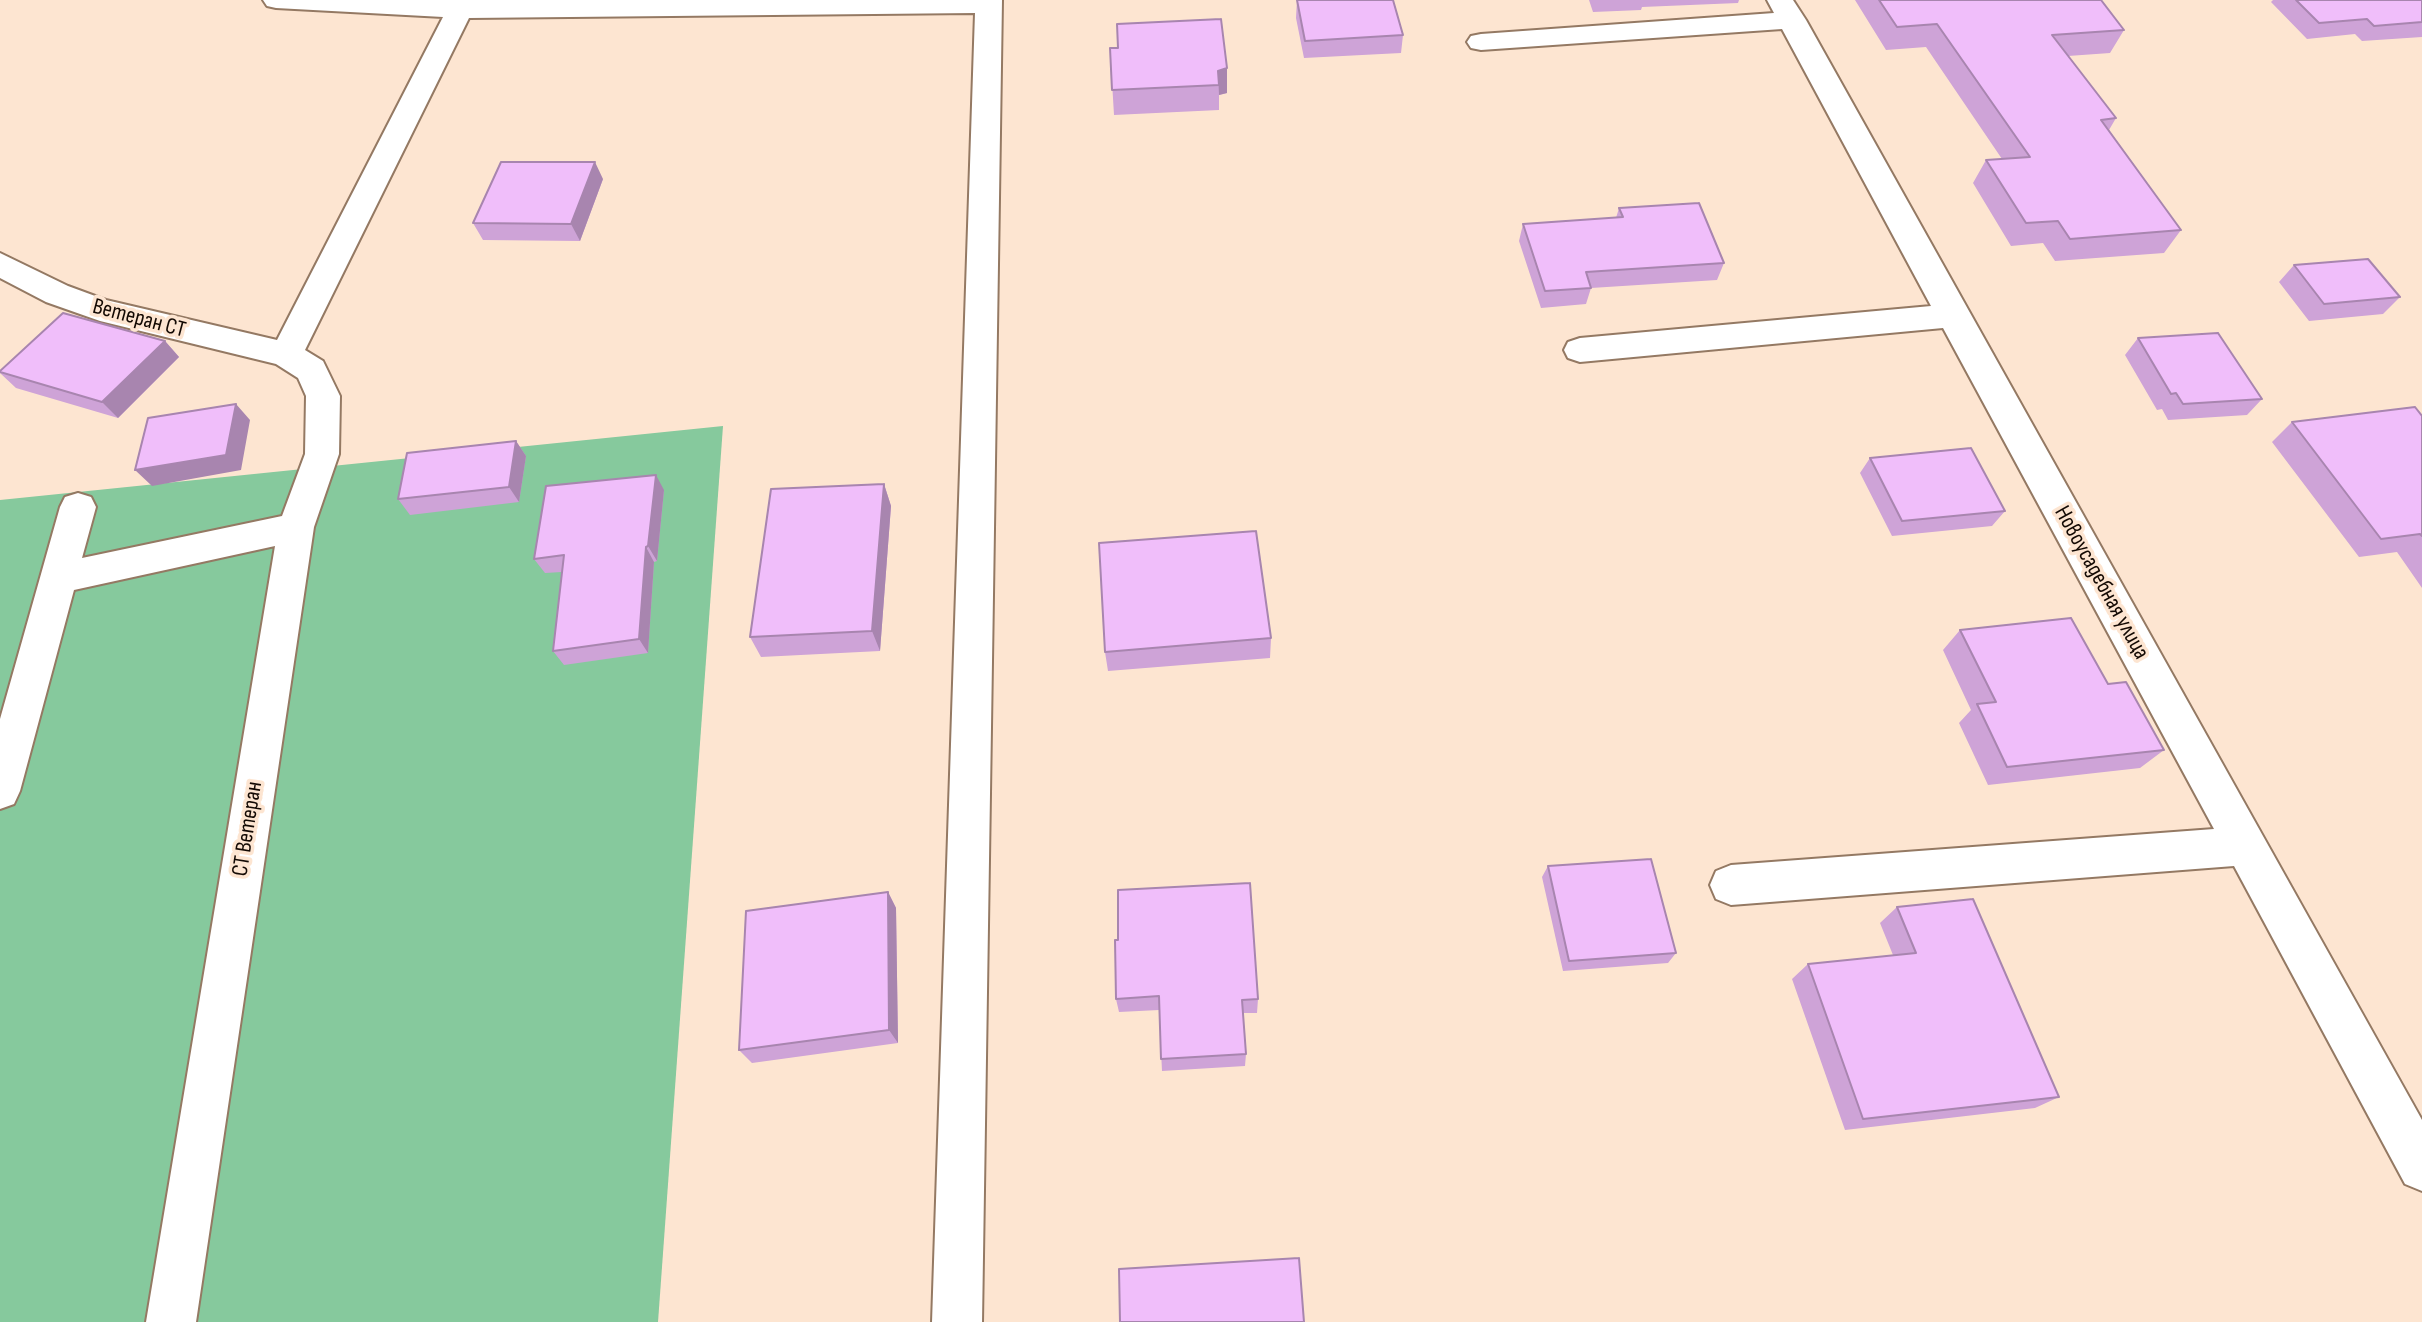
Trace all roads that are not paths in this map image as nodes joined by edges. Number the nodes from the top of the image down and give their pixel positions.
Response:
1 (276, 0) edge
2 (989, 3) edge
3 (463, 5) edge
4 (1786, 10) edge
5 (1481, 42) dead end
6 (0, 264) edge
7 (1954, 315) junction
8 (1580, 350) dead end
9 (286, 354) junction
10 (78, 507) dead end
11 (296, 527) junction
12 (60, 578) junction
13 (0, 791) edge
14 (2245, 846) junction
15 (1731, 885) dead end
16 (2422, 1167) edge
17 (172, 1322) edge
18 (957, 1322) edge

1 - 3 street
2 - 3 street
2 - 18 street
3 - 9 street
4 - 5 street
4 - 7 street, Новоусадебная улица
6 - 9 street, Ветеран СТ
7 - 8 street
7 - 14 street, Новоусадебная улица
9 - 11 street, СТ Ветеран
10 - 12 street
11 - 12 street
11 - 17 street, СТ Ветеран
12 - 13 street
14 - 15 street
14 - 16 street, Новоусадебная улица

